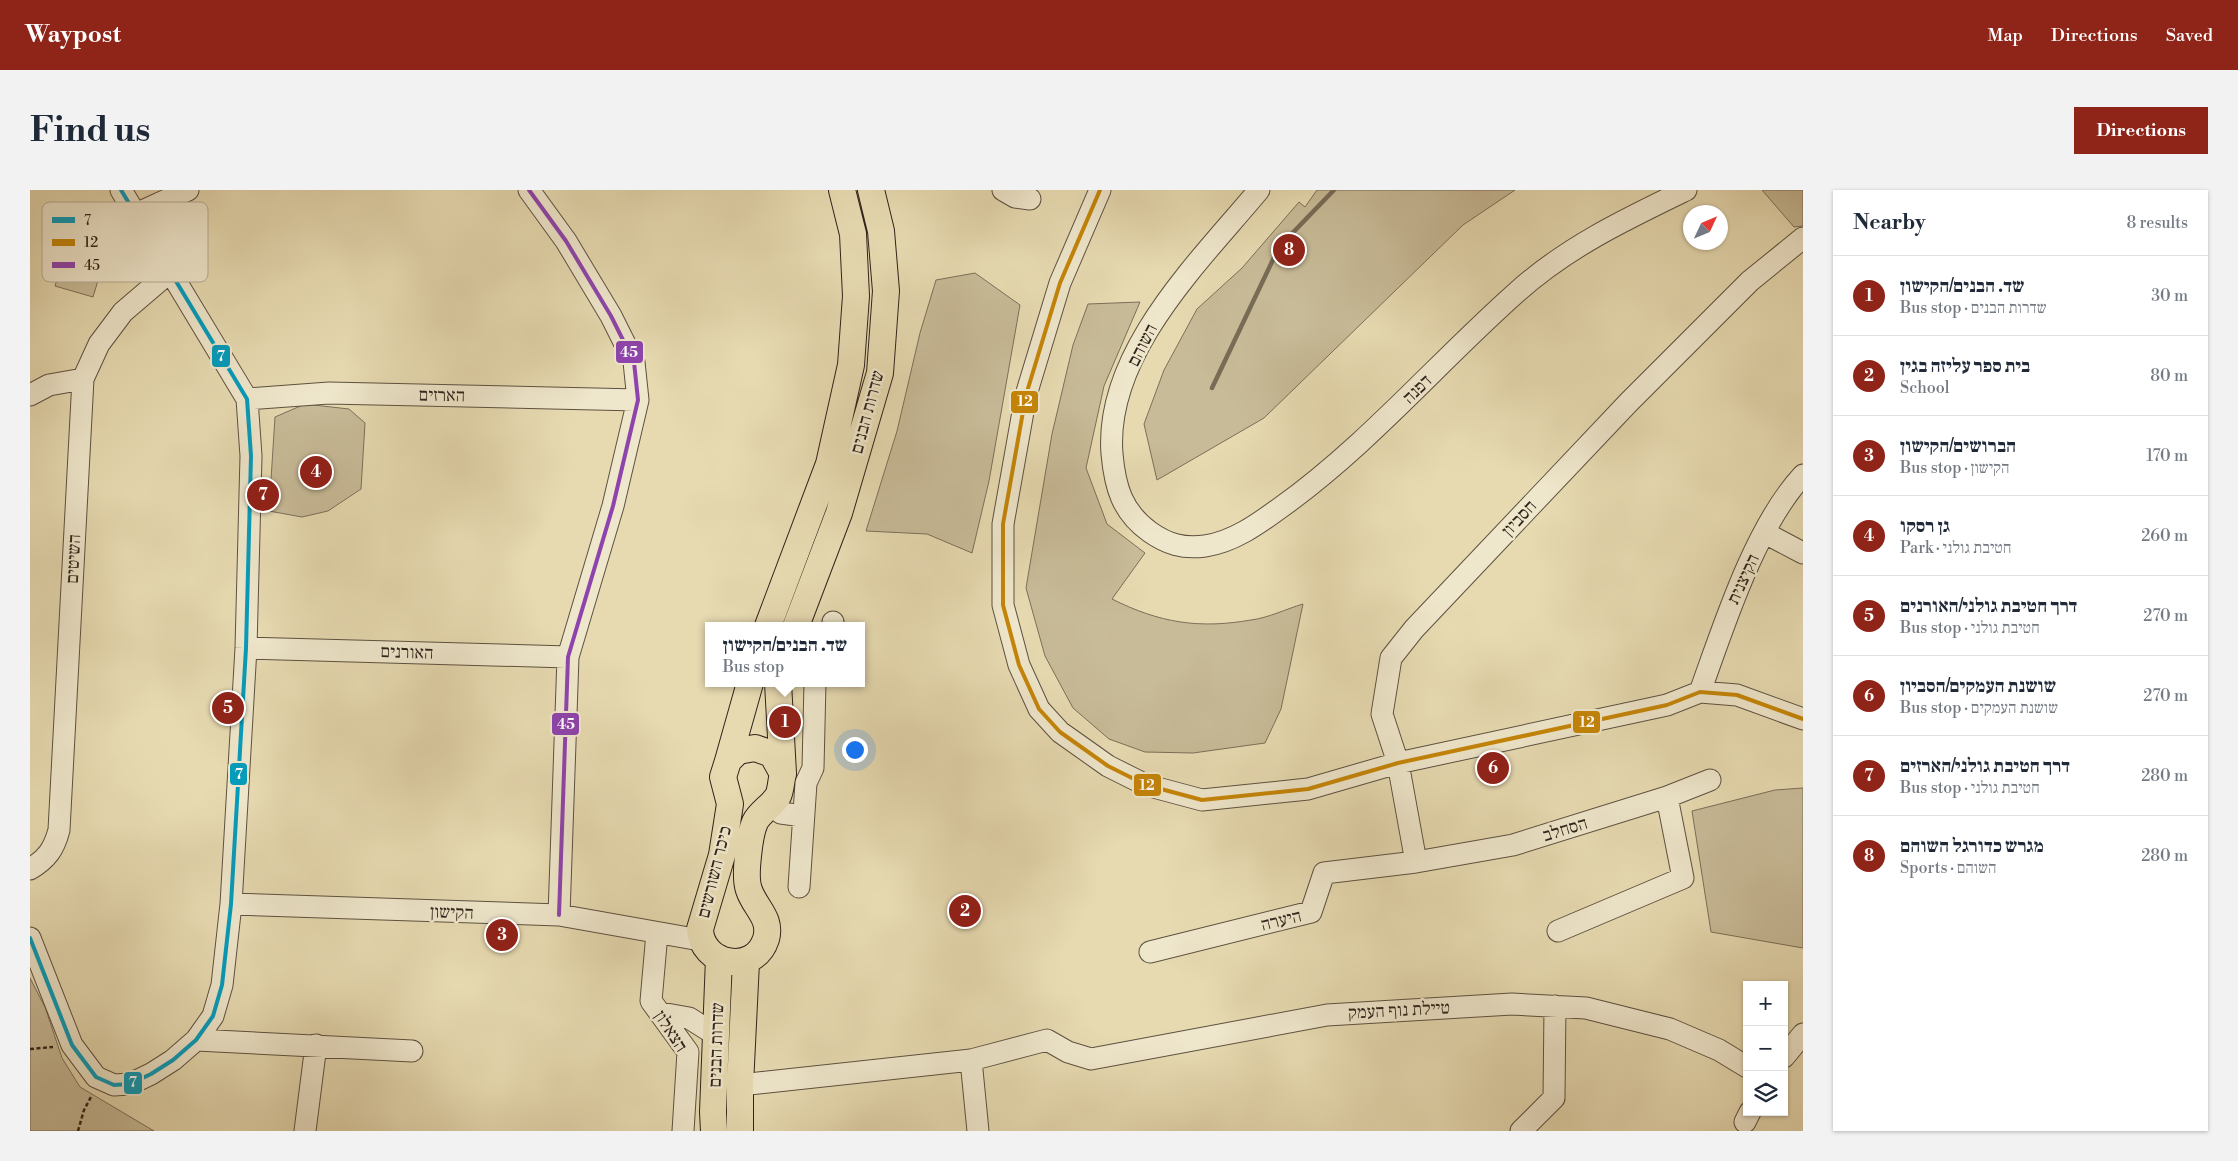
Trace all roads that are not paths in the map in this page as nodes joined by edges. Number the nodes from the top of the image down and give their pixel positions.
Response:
1 (121, 190) edge
2 (188, 190) edge
3 (529, 190) edge
4 (842, 190) edge
5 (871, 190) edge
6 (1003, 190) edge
7 (1100, 190) edge
8 (1260, 190) edge
9 (1686, 190) edge
10 (1030, 199) dead end
11 (128, 202) edge
12 (162, 202) edge
13 (1803, 238) edge
14 (158, 282) edge
15 (178, 282) edge
16 (83, 379) junction
17 (30, 395) edge
18 (247, 399) junction
19 (638, 400) junction
20 (1803, 475) edge
21 (1141, 526) joint
22 (1765, 532) junction
23 (1803, 553) edge
24 (770, 622) edge
25 (798, 622) edge
26 (246, 648) junction
27 (568, 657) junction
28 (749, 687) edge
29 (778, 687) edge
30 (815, 687) edge
31 (1700, 692) junction
32 (1803, 719) edge
33 (728, 761) junction
34 (1398, 764) junction
35 (783, 774) junction
36 (1710, 780) dead end
37 (1668, 797) junction
38 (770, 804) junction
39 (803, 816) junction
40 (1416, 862) junction
41 (30, 869) edge
42 (799, 886) dead end
43 (231, 904) junction
44 (559, 915) junction
45 (1558, 931) dead end
46 (657, 933) junction
47 (30, 938) edge
48 (700, 940) junction
49 (1150, 952) dead end
50 (719, 958) junction
51 (746, 962) junction
52 (1555, 1006) junction
53 (660, 1013) junction
54 (1803, 1034) edge
55 (716, 1035) junction
56 (196, 1040) junction
57 (316, 1045) junction
58 (412, 1051) dead end
59 (1788, 1052) edge
60 (971, 1060) junction
61 (1743, 1065) edge
62 (740, 1085) junction
63 (305, 1131) edge
64 (683, 1131) edge
65 (714, 1131) edge
66 (740, 1131) edge
67 (978, 1131) edge
68 (1521, 1131) edge

1 - 11 street
2 - 12 street
3 - 19 street
4 - 24 main road, שדרות הבנים
5 - 25 main road, שדרות הבנים
6 - 10 street
7 - 34 street
8 - 21 street, השוהם
9 - 21 street, דפנה
13 - 34 street, חסביון
14 - 16 street, השיטים
15 - 18 street
16 - 17 street
16 - 41 street, השיטים
18 - 19 street, הארזים
18 - 26 street
19 - 27 street
20 - 22 street, הקיצנית
22 - 23 street
22 - 31 street, הקיצנית
26 - 27 street, האורנים
26 - 43 street
27 - 44 street
28 - 33 main road
29 - 35 main road
30 - 39 street
31 - 32 street
31 - 34 street
33 - 35 main road
33 - 48 main road, כיכר השורשים
34 - 40 street, חסביון
35 - 38 main road, כיכר השורשים
36 - 37 street, הסחלב
37 - 40 street, הסחלב
37 - 45 street
38 - 39 street
38 - 51 main road, כיכר השורשים
39 - 42 street
40 - 49 street, היערה
43 - 44 street, הקישון
43 - 56 street
44 - 46 street, הקישון
46 - 48 street, הקישון
46 - 53 street, הצאלון
47 - 56 street
48 - 50 main road, כיכר השורשים
50 - 51 main road
50 - 55 main road, שדרות הבנים
51 - 62 main road, שדרות הבנים
52 - 60 street, טיילת נוף העמק
52 - 61 street, טיילת נוף העמק
52 - 68 street
53 - 55 street
53 - 64 street, הצאלון
54 - 59 street
55 - 65 main road, שדרות הבנים
56 - 57 street
57 - 58 street
57 - 63 street
60 - 62 street
60 - 67 street
62 - 66 main road, שדרות הבנים

